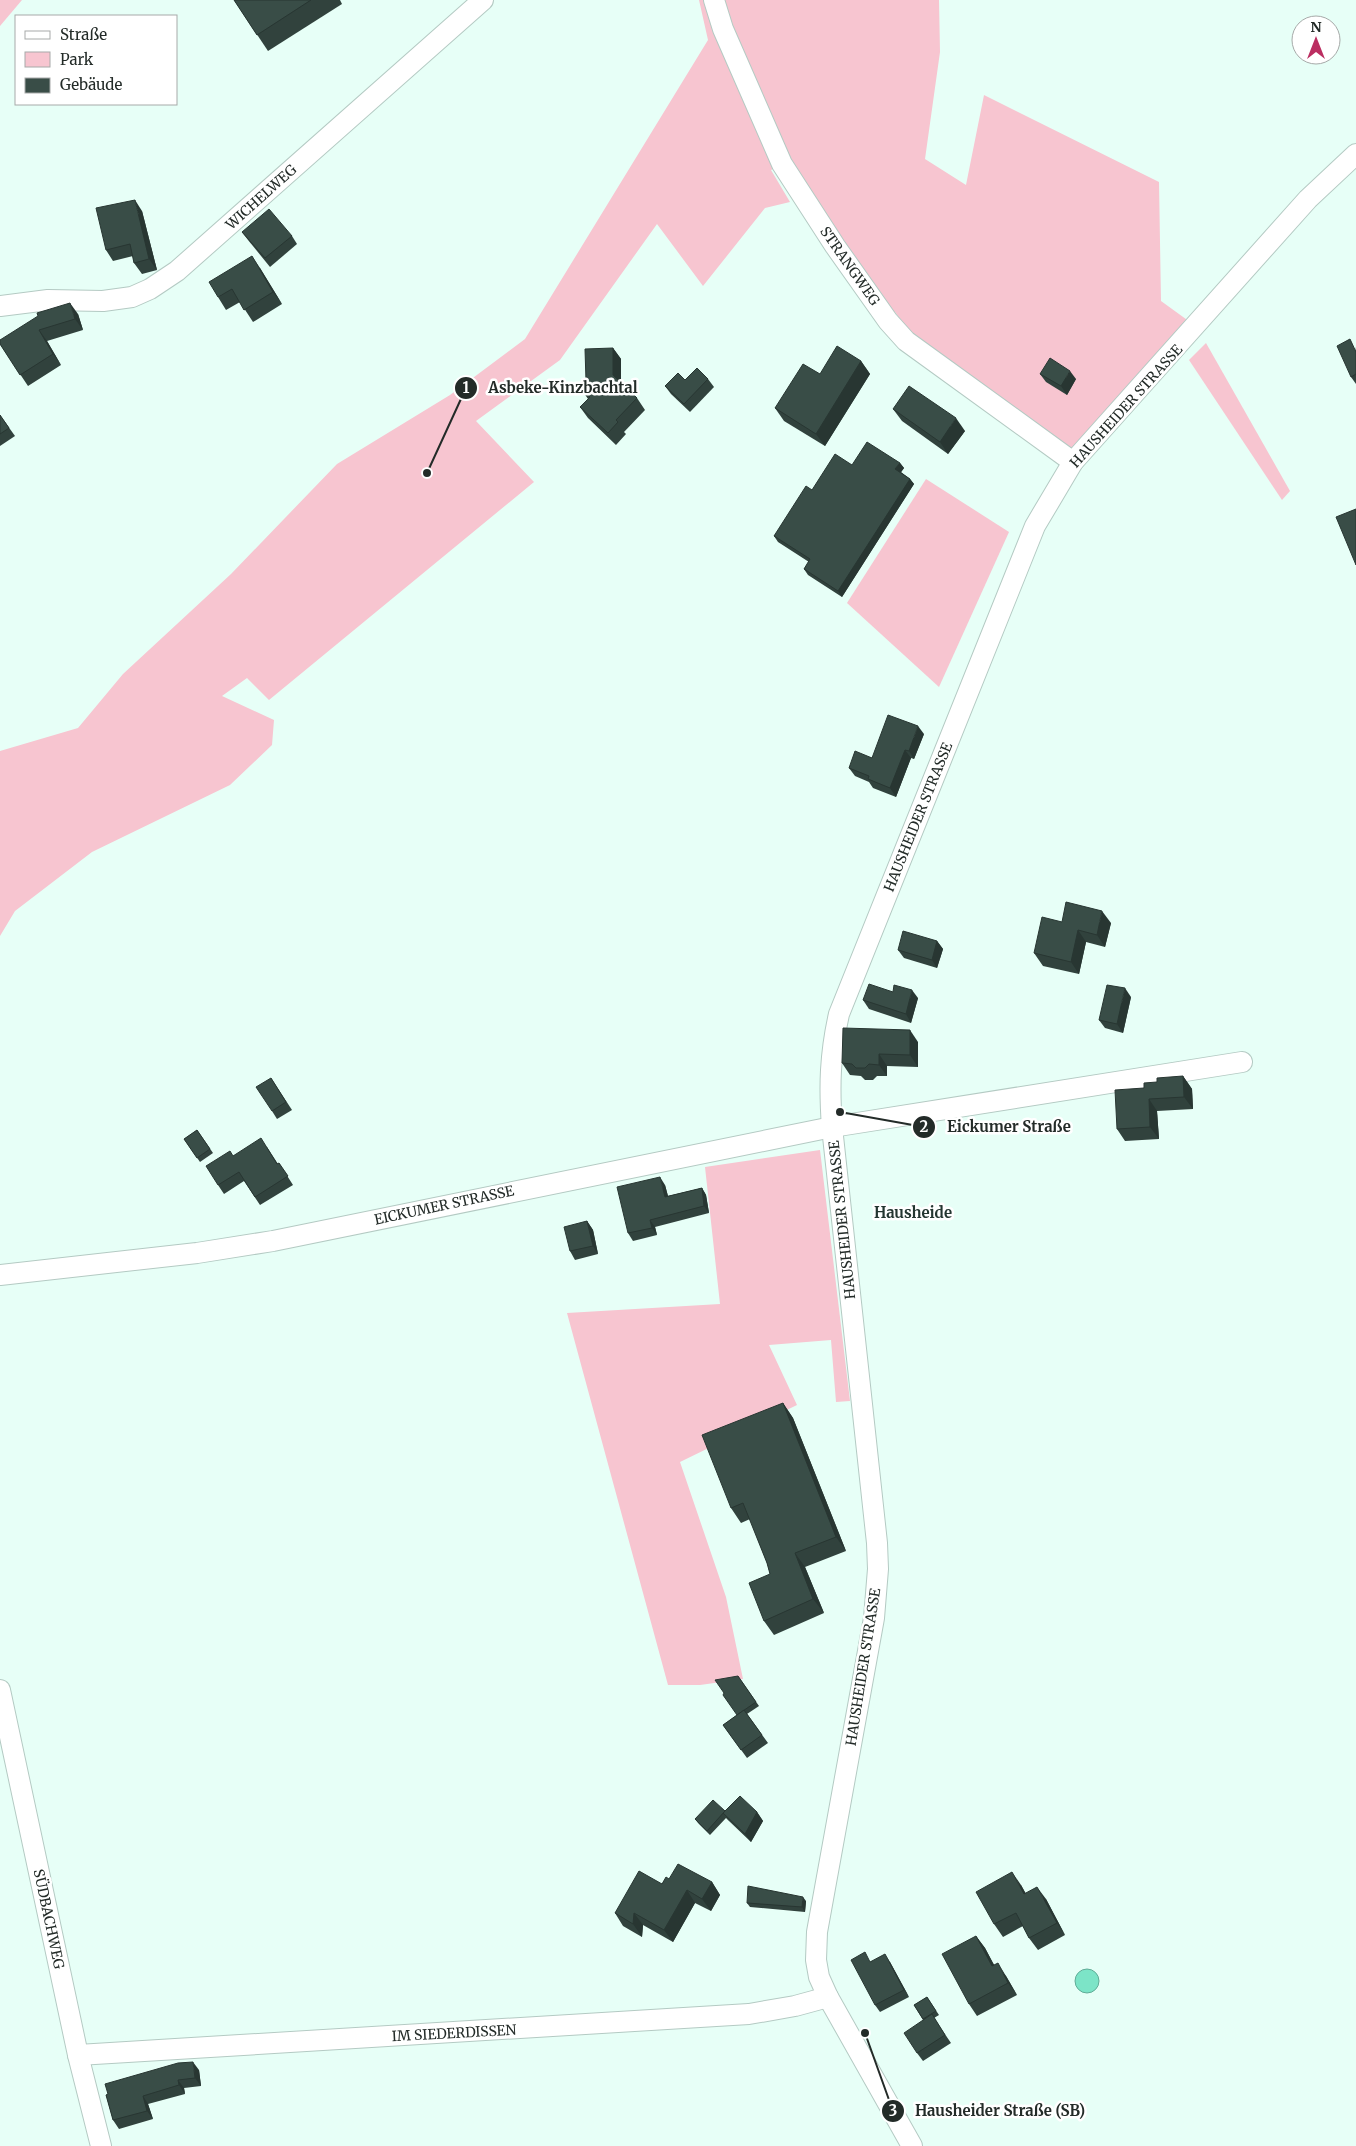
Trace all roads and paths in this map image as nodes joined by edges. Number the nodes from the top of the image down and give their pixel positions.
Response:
1 (483, 0) edge
2 (714, 0) edge
3 (1356, 154) edge
4 (0, 306) edge
5 (1073, 462) junction
6 (1242, 1062) dead end
7 (832, 1127) junction
8 (0, 1275) edge
9 (0, 1690) edge
10 (828, 1997) junction
11 (78, 2054) junction
12 (101, 2146) edge
13 (912, 2146) edge

1 - 4 street, WICHELWEG
2 - 5 street, STRANGWEG
3 - 5 street, HAUSHEIDER STRASSE
5 - 7 street, HAUSHEIDER STRASSE
6 - 7 street, EICKUMER STRASSE
7 - 8 street, EICKUMER STRASSE
7 - 10 street, HAUSHEIDER STRASSE
9 - 11 street, SÜDBACHWEG
10 - 11 street, IM SIEDERDISSEN
10 - 13 street, HAUSHEIDER STRASSE
11 - 12 street, SÜDBACHWEG

